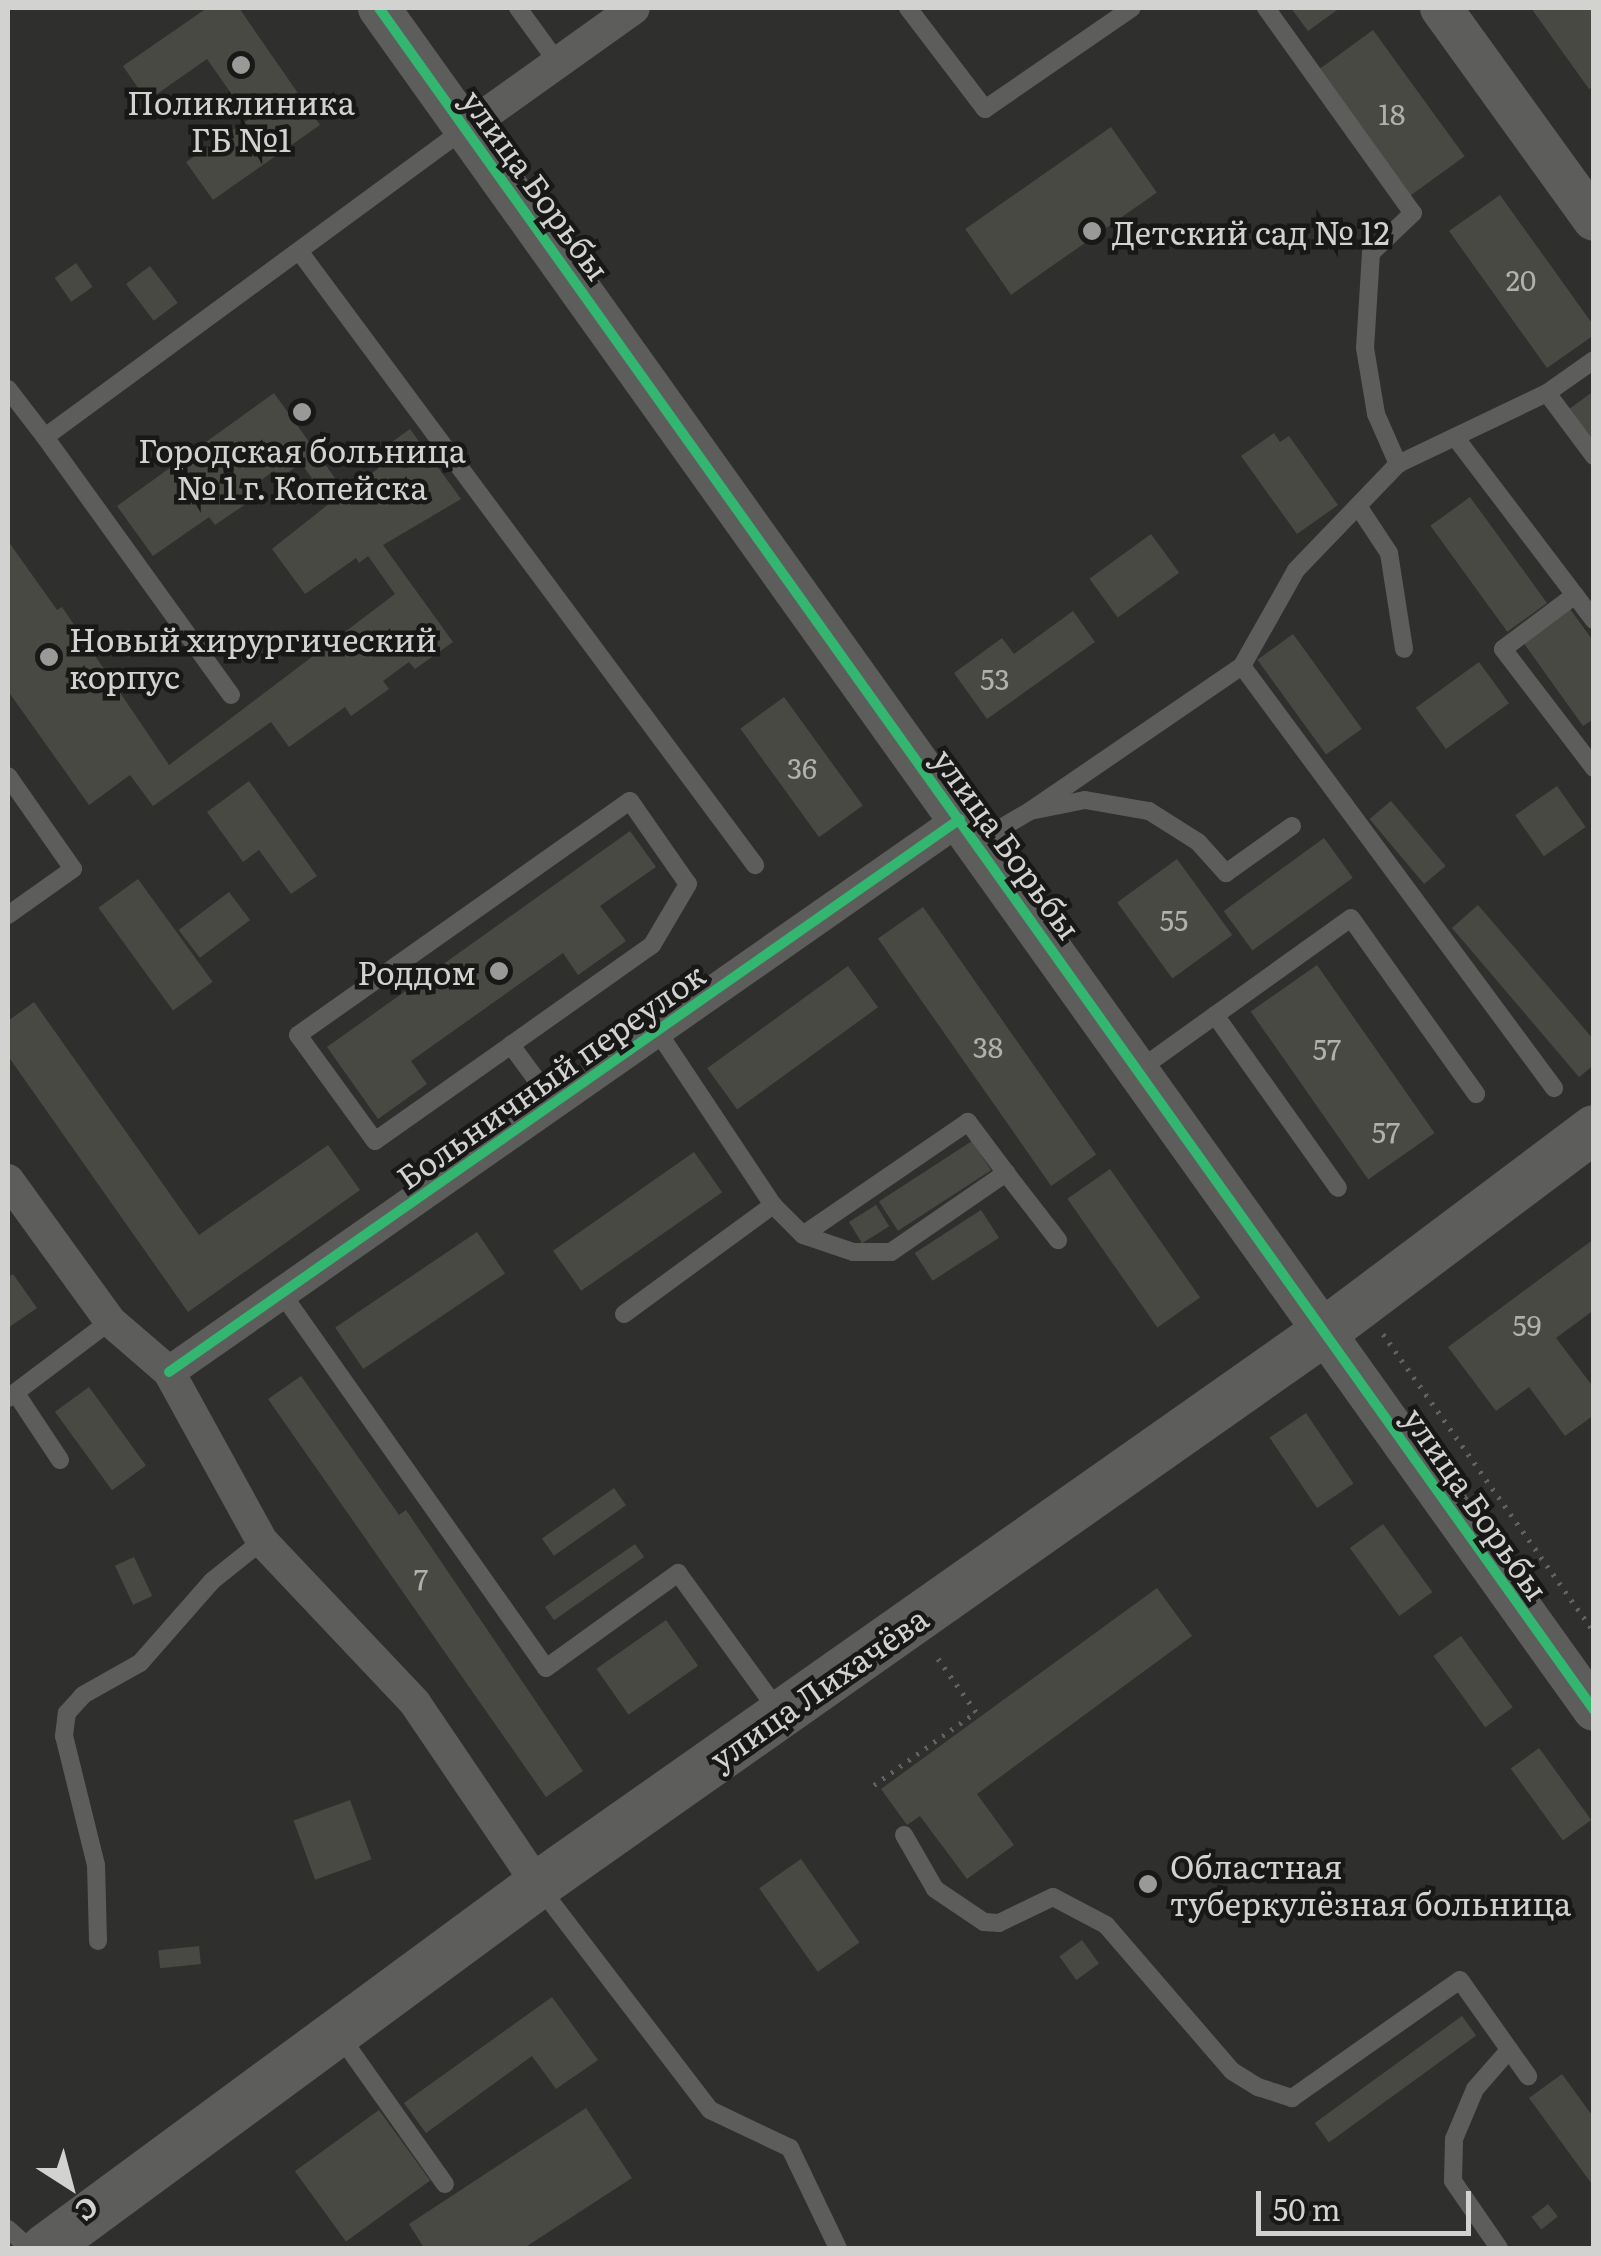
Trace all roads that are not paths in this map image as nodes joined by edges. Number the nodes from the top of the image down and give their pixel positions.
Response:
1 (378, 8) edge
2 (518, 8) edge
3 (634, 8) edge
4 (908, 8) edge
5 (1132, 8) edge
6 (1266, 8) edge
7 (1441, 8) edge
8 (558, 62) junction
9 (466, 128) junction
10 (1594, 220) edge
11 (299, 251) junction
12 (1594, 360) edge
13 (8, 389) edge
14 (1547, 393) junction
15 (45, 437) junction
16 (1456, 437) junction
17 (1594, 456) edge
18 (1398, 464) junction
19 (1358, 506) junction
20 (1575, 595) junction
21 (1594, 620) edge
22 (1404, 649) dead end
23 (1242, 666) junction
24 (230, 695) dead end
25 (1594, 768) edge
26 (8, 776) edge
27 (1030, 810) junction
28 (1292, 826) dead end
29 (969, 831) junction
30 (755, 865) dead end
31 (8, 915) edge
32 (1215, 1015) junction
33 (656, 1029) junction
34 (512, 1045) junction
35 (1140, 1069) junction
36 (1554, 1088) dead end
37 (1476, 1094) dead end
38 (552, 1101) junction
39 (1594, 1129) edge
40 (1006, 1173) junction
41 (8, 1180) edge
42 (1338, 1188) dead end
43 (772, 1205) junction
44 (802, 1235) junction
45 (1058, 1240) dead end
46 (283, 1295) junction
47 (624, 1314) dead end
48 (110, 1321) junction
49 (1324, 1332) junction
50 (169, 1372) junction
51 (12, 1397) edge
52 (60, 1460) dead end
53 (262, 1541) junction
54 (1594, 1710) edge
55 (780, 1714) junction
56 (904, 1835) dead end
57 (538, 1885) junction
58 (98, 1941) dead end
59 (337, 2033) junction
60 (1509, 2050) junction
61 (1528, 2076) dead end
62 (446, 2184) dead end
63 (8, 2229) edge
64 (29, 2248) edge
65 (45, 2248) edge
66 (838, 2248) edge
67 (1499, 2248) edge

1 - 9 street, улица Борьбы
2 - 8 lane
3 - 8 street
4 - 5 lane
6 - 18 lane
7 - 10 street
8 - 9 street
9 - 11 lane
9 - 29 street, улица Борьбы
11 - 15 lane
11 - 30 lane
12 - 14 lane
13 - 15 lane
14 - 16 lane
14 - 17 lane
15 - 24 lane
16 - 18 lane
16 - 20 lane
18 - 19 lane
19 - 22 lane
19 - 23 lane
20 - 21 lane
20 - 25 lane
23 - 27 lane
23 - 36 lane
26 - 31 lane
27 - 28 lane
27 - 29 lane
29 - 33 street, Больничный переулок
29 - 35 street, улица Борьбы
32 - 35 lane
32 - 37 lane
32 - 42 lane
33 - 38 street, Больничный переулок
33 - 43 lane
34 - 34 lane
34 - 38 lane
35 - 49 street, улица Борьбы
38 - 46 street, Больничный переулок
39 - 49 main road, улица Лихачёва
40 - 44 lane
40 - 44 lane
40 - 45 lane
41 - 48 street
43 - 44 lane
43 - 47 lane
46 - 50 street, Больничный переулок
46 - 55 lane
48 - 50 street
48 - 51 lane
49 - 54 street, улица Борьбы
49 - 55 main road, улица Лихачёва
50 - 53 street
51 - 52 lane
53 - 57 street
53 - 58 lane
55 - 57 main road, улица Лихачёва
56 - 60 lane
57 - 59 main road, улица Лихачёва
57 - 66 lane
59 - 62 lane
59 - 65 main road, улица Лихачёва
60 - 61 lane
60 - 67 lane
63 - 64 lane

